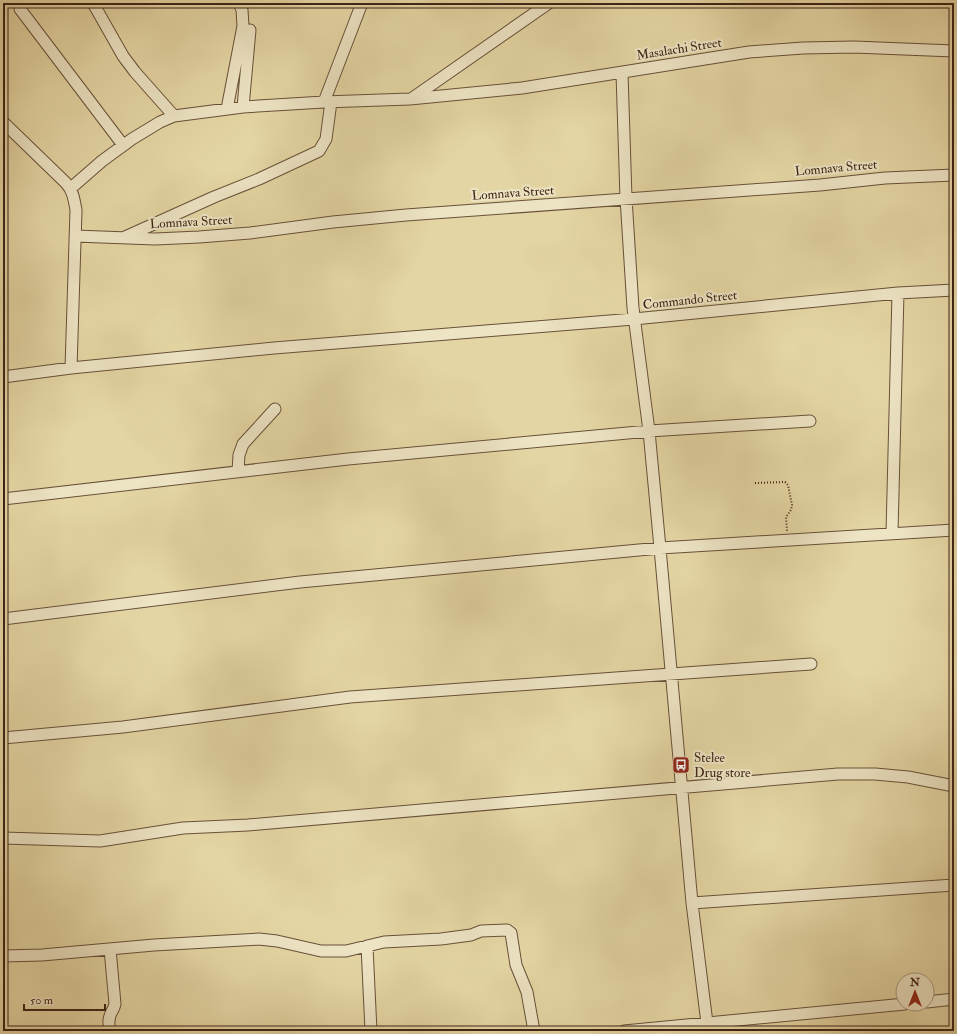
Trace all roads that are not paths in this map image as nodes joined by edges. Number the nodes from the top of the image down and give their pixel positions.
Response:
1 (93, 3) edge
2 (239, 3) edge
3 (362, 3) edge
4 (549, 3) edge
5 (20, 9) dead end
6 (250, 30) dead end
7 (954, 51) edge
8 (622, 73) junction
9 (410, 99) junction
10 (327, 102) junction
11 (243, 107) junction
12 (227, 109) junction
13 (174, 116) junction
14 (3, 122) edge
15 (123, 145) junction
16 (954, 175) edge
17 (71, 188) junction
18 (626, 198) junction
19 (75, 236) junction
20 (122, 238) junction
21 (954, 290) edge
22 (898, 293) junction
23 (634, 320) junction
24 (71, 368) junction
25 (3, 377) edge
26 (275, 409) dead end
27 (810, 421) dead end
28 (649, 431) junction
29 (238, 472) junction
30 (3, 499) edge
31 (954, 530) edge
32 (892, 533) junction
33 (660, 548) junction
34 (3, 619) edge
35 (811, 664) dead end
36 (672, 674) junction
37 (3, 738) edge
38 (680, 786) junction
39 (954, 786) edge
40 (3, 838) edge
41 (954, 885) edge
42 (692, 903) junction
43 (367, 946) junction
44 (110, 949) junction
45 (3, 956) edge
46 (954, 999) edge
47 (935, 1001) edge
48 (895, 1005) edge
49 (109, 1024) dead end
50 (707, 1027) edge
51 (371, 1031) edge
52 (534, 1031) edge
53 (624, 1031) edge

1 - 13 street
2 - 12 street
3 - 10 street
4 - 9 street
5 - 15 street
6 - 11 street
7 - 8 street, Masalachi Street
8 - 9 street, Masalachi Street
8 - 18 street
9 - 10 street, Masalachi Street
10 - 11 street, Masalachi Street
10 - 20 street
11 - 12 street, Masalachi Street
12 - 13 street, Masalachi Street
13 - 15 street, Masalachi Street
14 - 17 street
15 - 17 street, Masalachi Street
16 - 18 street, Lomnava Street
17 - 19 street
18 - 20 street, Lomnava Street
18 - 23 street
19 - 20 street, Lomnava Street
19 - 24 street
21 - 22 street, Commando Street
22 - 23 street, Commando Street
22 - 32 street
23 - 24 street, Commando Street
23 - 28 street
24 - 25 street, Commando Street
26 - 29 street
27 - 28 street
28 - 29 street
28 - 33 street
29 - 30 street
31 - 32 street
32 - 33 street
33 - 34 street
33 - 36 street
35 - 36 street
36 - 37 street
36 - 38 street
38 - 39 street
38 - 40 street
38 - 42 street
41 - 42 street
42 - 50 street
43 - 44 street
43 - 51 street
43 - 52 street
44 - 45 street
44 - 49 street
46 - 47 street
48 - 50 street
50 - 53 street

